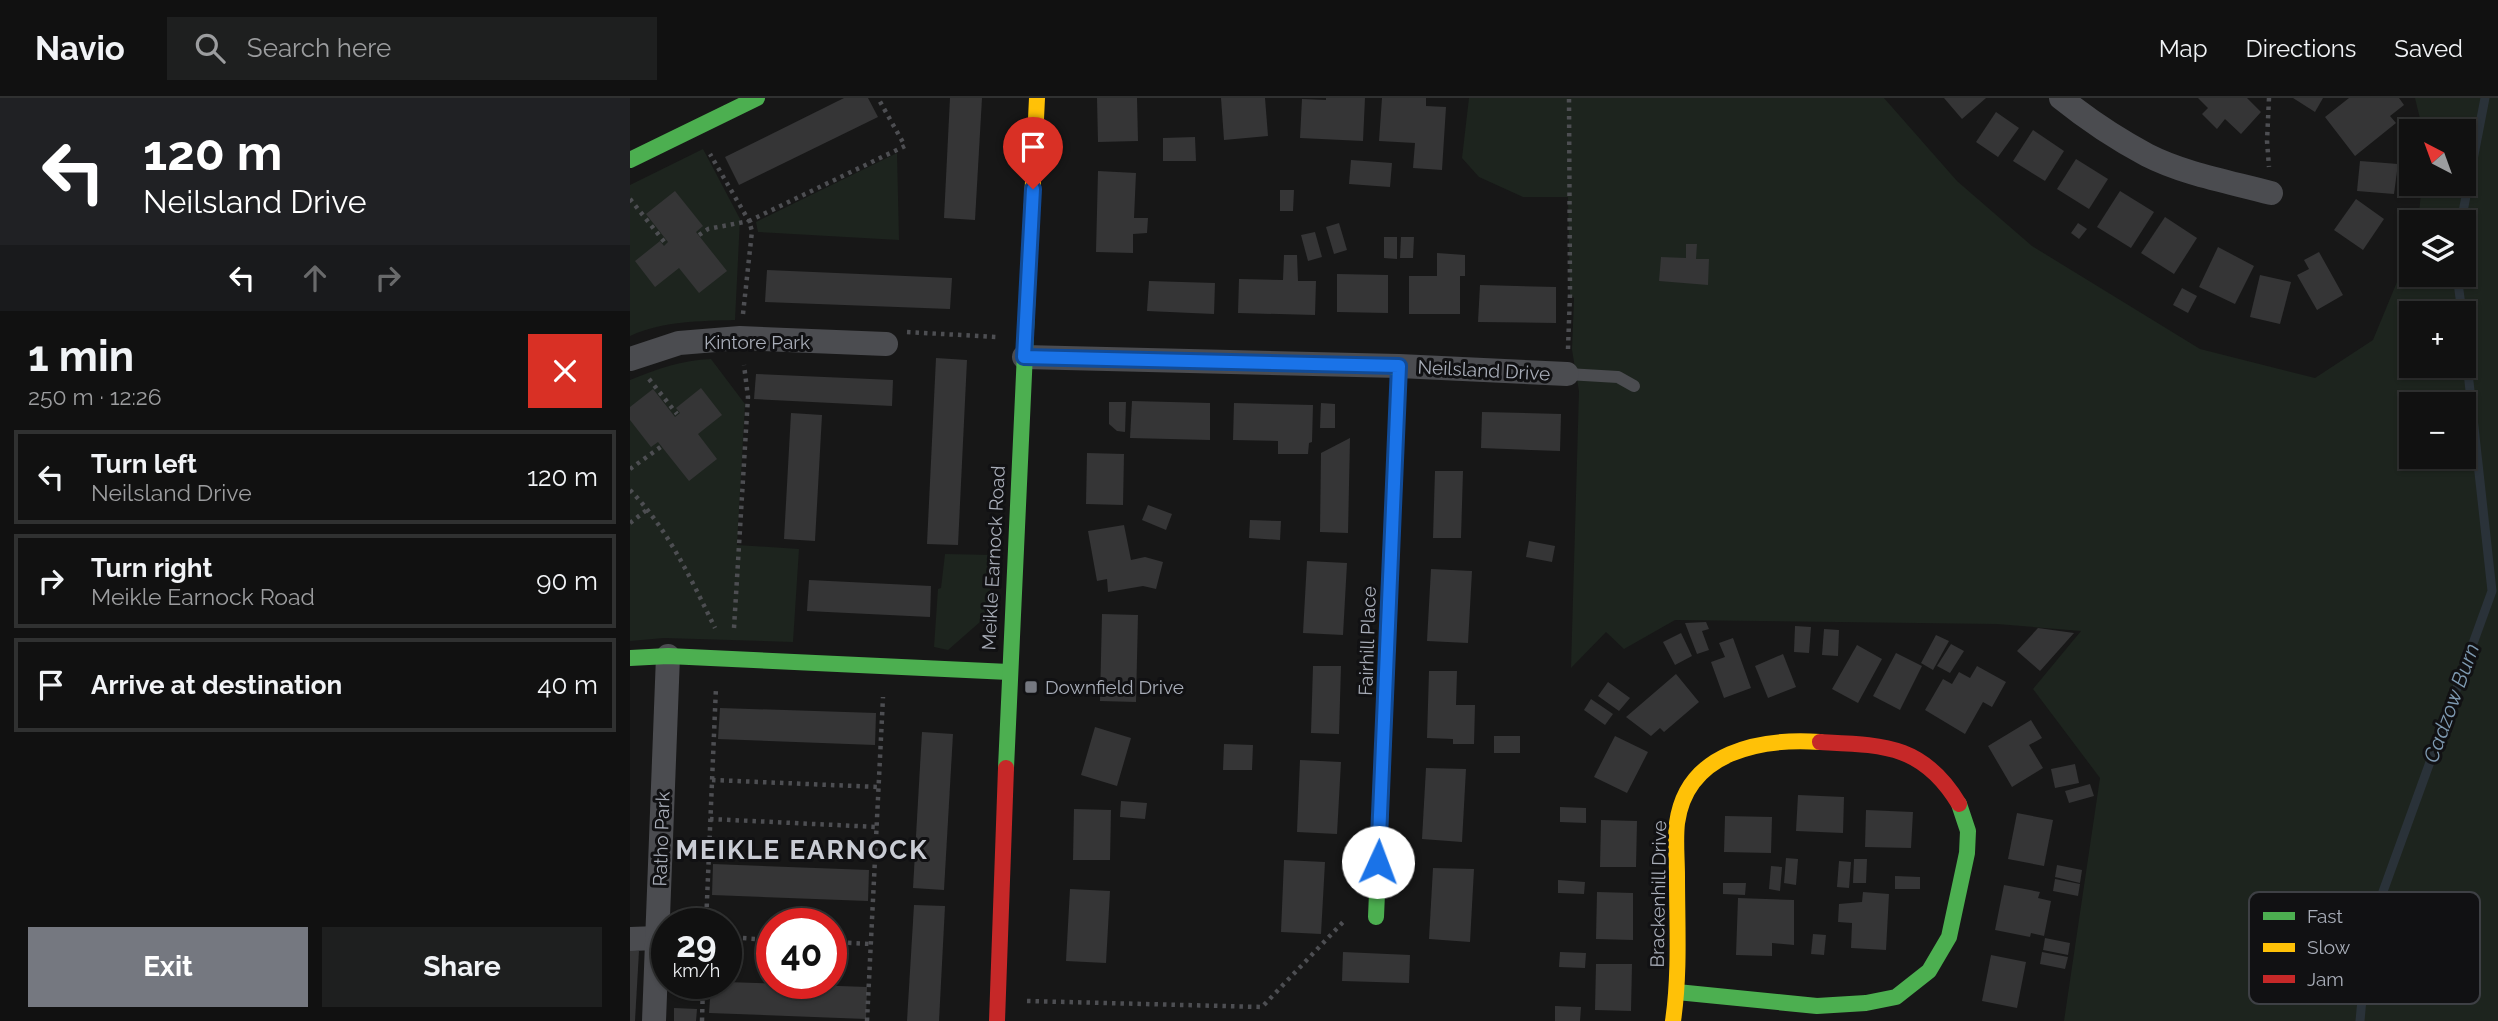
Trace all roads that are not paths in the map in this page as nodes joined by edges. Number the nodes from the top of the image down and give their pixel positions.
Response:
1 (757, 98) edge
2 (1037, 98) edge
3 (2061, 98) edge
4 (630, 160) edge
5 (2271, 193) road end
6 (886, 344) road end
7 (1024, 347) junction
8 (631, 359) edge
9 (1399, 366) junction
10 (1567, 374) joint
11 (1634, 386) dead end
12 (668, 656) junction
13 (630, 658) edge
14 (1009, 672) junction
15 (659, 908) edge
16 (1376, 916) road end
17 (651, 938) edge
18 (630, 939) edge
19 (1677, 992) junction
20 (655, 999) edge
21 (654, 1021) edge
22 (996, 1021) edge
23 (1673, 1021) edge

1 - 4 street
2 - 7 street, Meikle Earnock Road
3 - 5 street
6 - 8 street, Kintore Park
7 - 9 street, Neilsland Drive
7 - 14 street, Meikle Earnock Road
9 - 10 street, Neilsland Drive
9 - 16 street, Fairhill Place
10 - 11 lane
12 - 13 street
12 - 14 street
12 - 15 street, Ratho Park
14 - 22 street, Meikle Earnock Road
17 - 18 street
19 - 19 street, Brackenhill Drive
19 - 23 street, Brackenhill Drive
20 - 21 street, Ratho Park

